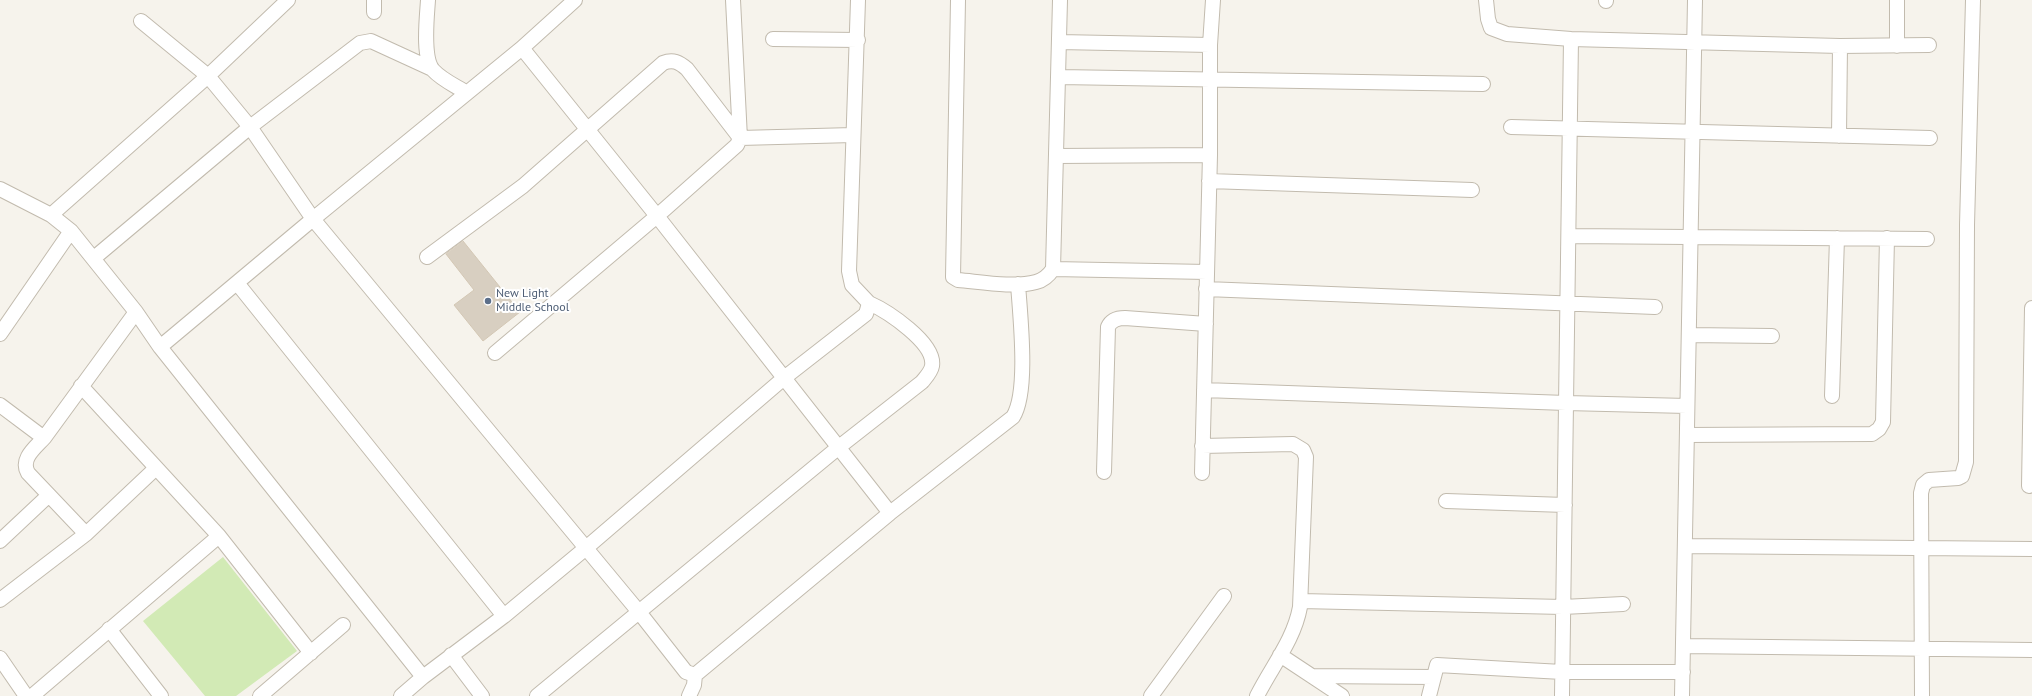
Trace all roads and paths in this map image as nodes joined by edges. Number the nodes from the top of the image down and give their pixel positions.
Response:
1 (288, 0) edge
2 (428, 0) edge
3 (575, 0) edge
4 (733, 0) edge
5 (858, 0) edge
6 (958, 0) edge
7 (1060, 0) edge
8 (1213, 0) edge
9 (1486, 0) edge
10 (1695, 0) edge
11 (1897, 0) edge
12 (1973, 0) edge
13 (141, 22) dead end
14 (773, 39) dead end
15 (1571, 39) junction
16 (858, 40) junction
17 (1059, 42) junction
18 (1694, 43) junction
19 (1210, 45) junction
20 (1929, 45) dead end
21 (1840, 46) junction
22 (1897, 46) junction
23 (522, 48) junction
24 (432, 69) junction
25 (208, 76) junction
26 (1059, 77) junction
27 (1211, 80) junction
28 (1483, 84) dead end
29 (467, 93) junction
30 (250, 127) junction
31 (1511, 127) dead end
32 (1570, 128) junction
33 (586, 129) junction
34 (1692, 132) junction
35 (853, 135) junction
36 (1839, 136) junction
37 (740, 138) junction
38 (1930, 138) dead end
39 (1056, 156) junction
40 (1210, 156) junction
41 (1209, 181) junction
42 (0, 190) edge
43 (1472, 190) dead end
44 (51, 215) junction
45 (657, 216) junction
46 (313, 219) junction
47 (71, 231) junction
48 (1568, 236) junction
49 (1690, 237) junction
50 (1837, 238) junction
51 (1887, 238) junction
52 (1927, 239) dead end
53 (427, 257) dead end
54 (94, 258) junction
55 (1053, 269) junction
56 (1207, 272) junction
57 (236, 283) junction
58 (1018, 284) junction
59 (1206, 289) junction
60 (869, 303) junction
61 (1567, 303) junction
62 (1655, 307) dead end
63 (2032, 308) edge
64 (136, 312) junction
65 (1206, 324) junction
66 (0, 334) edge
67 (1689, 335) junction
68 (1772, 336) dead end
69 (160, 347) junction
70 (495, 353) dead end
71 (784, 378) junction
72 (81, 386) junction
73 (1204, 390) junction
74 (1832, 396) dead end
75 (1566, 403) junction
76 (0, 405) edge
77 (1687, 406) junction
78 (1687, 435) junction
79 (44, 438) junction
80 (1202, 446) junction
81 (839, 447) junction
82 (156, 468) junction
83 (1104, 472) dead end
84 (1202, 473) dead end
85 (2029, 486) dead end
86 (49, 495) junction
87 (1446, 501) dead end
88 (1564, 505) junction
89 (890, 513) junction
90 (86, 534) junction
91 (219, 536) junction
92 (0, 540) edge
93 (1685, 546) junction
94 (586, 548) junction
95 (1922, 548) junction
96 (2032, 549) edge
97 (1224, 596) dead end
98 (0, 600) edge
99 (1301, 601) junction
100 (1623, 604) dead end
101 (1563, 607) junction
102 (639, 612) junction
103 (504, 616) junction
104 (343, 625) dead end
105 (109, 629) junction
106 (1683, 646) junction
107 (1923, 649) junction
108 (2032, 650) edge
109 (311, 653) junction
110 (451, 655) junction
111 (1280, 655) junction
112 (0, 658) edge
113 (1562, 672) junction
114 (1683, 672) junction
115 (695, 675) junction
116 (1312, 676) junction
117 (423, 677) junction
118 (1434, 677) junction
119 (26, 696) edge
120 (32, 696) edge
121 (161, 696) edge
122 (260, 696) edge
123 (401, 696) edge
124 (482, 696) edge
125 (537, 696) edge
126 (689, 696) edge
127 (1151, 696) edge
128 (1257, 696) edge
129 (1342, 696) edge
130 (1429, 696) edge
131 (1562, 696) edge
132 (1682, 696) edge
133 (1922, 696) edge

1 - 25 street
2 - 24 street
3 - 23 street
4 - 37 street
5 - 16 street
6 - 58 street
7 - 17 street
8 - 19 street
9 - 15 street
10 - 18 street
11 - 22 street
12 - 95 street
13 - 25 street
14 - 16 street
15 - 18 street
15 - 32 street
16 - 35 street
17 - 19 street
17 - 26 street
18 - 21 street
18 - 34 street
19 - 27 street
20 - 22 street
21 - 22 street
21 - 36 street
23 - 29 street
23 - 33 street
24 - 29 street
24 - 30 street
25 - 30 street
25 - 44 street
26 - 27 street
26 - 39 street
27 - 28 street
27 - 40 street
29 - 46 street
30 - 46 street
30 - 54 street
31 - 32 street
32 - 34 street
32 - 48 street
33 - 37 street
33 - 45 street
33 - 53 street
34 - 36 street
34 - 49 street
35 - 37 street
35 - 60 street
36 - 38 street
37 - 45 street
39 - 40 street
39 - 55 street
40 - 41 street
41 - 43 street
41 - 56 street
42 - 44 street
44 - 47 street
45 - 70 street
45 - 71 street
46 - 57 street
46 - 94 street
47 - 54 street
47 - 66 street
48 - 49 street
48 - 61 street
49 - 50 street
49 - 67 street
50 - 51 street
50 - 74 street
51 - 52 street
51 - 78 street
54 - 64 street
55 - 56 street
55 - 58 street
56 - 59 street
57 - 69 street
57 - 103 street
58 - 89 street
59 - 61 street
59 - 65 street
60 - 71 street
60 - 81 street
61 - 62 street
61 - 75 street
63 - 85 street
64 - 69 street
64 - 72 street
65 - 73 street
65 - 83 street
67 - 68 street
67 - 77 street
69 - 117 street
71 - 81 street
71 - 94 street
72 - 79 street
72 - 82 street
73 - 75 street
73 - 80 street
75 - 77 street
75 - 88 street
76 - 79 street
77 - 78 street
78 - 93 street
79 - 86 street
80 - 84 street
80 - 99 street
81 - 89 street
81 - 102 street
82 - 90 street
82 - 91 street
86 - 90 street
86 - 92 street
87 - 88 street
88 - 101 street
89 - 115 street
90 - 98 street
91 - 105 street
91 - 109 street
93 - 95 street
93 - 106 street
94 - 102 street
94 - 103 street
95 - 96 street
95 - 107 street
97 - 127 street
99 - 101 street
99 - 111 street
100 - 101 street
101 - 113 street
102 - 115 street
102 - 125 street
103 - 110 street
104 - 109 street
105 - 120 street
105 - 121 street
106 - 107 street
106 - 114 street
107 - 108 street
107 - 133 street
109 - 122 street
110 - 117 street
110 - 124 street
111 - 116 street
111 - 128 street
112 - 119 street
113 - 114 street
113 - 118 street
113 - 131 street
114 - 132 street
115 - 126 street
116 - 118 street
116 - 129 street
117 - 123 street
118 - 130 street

